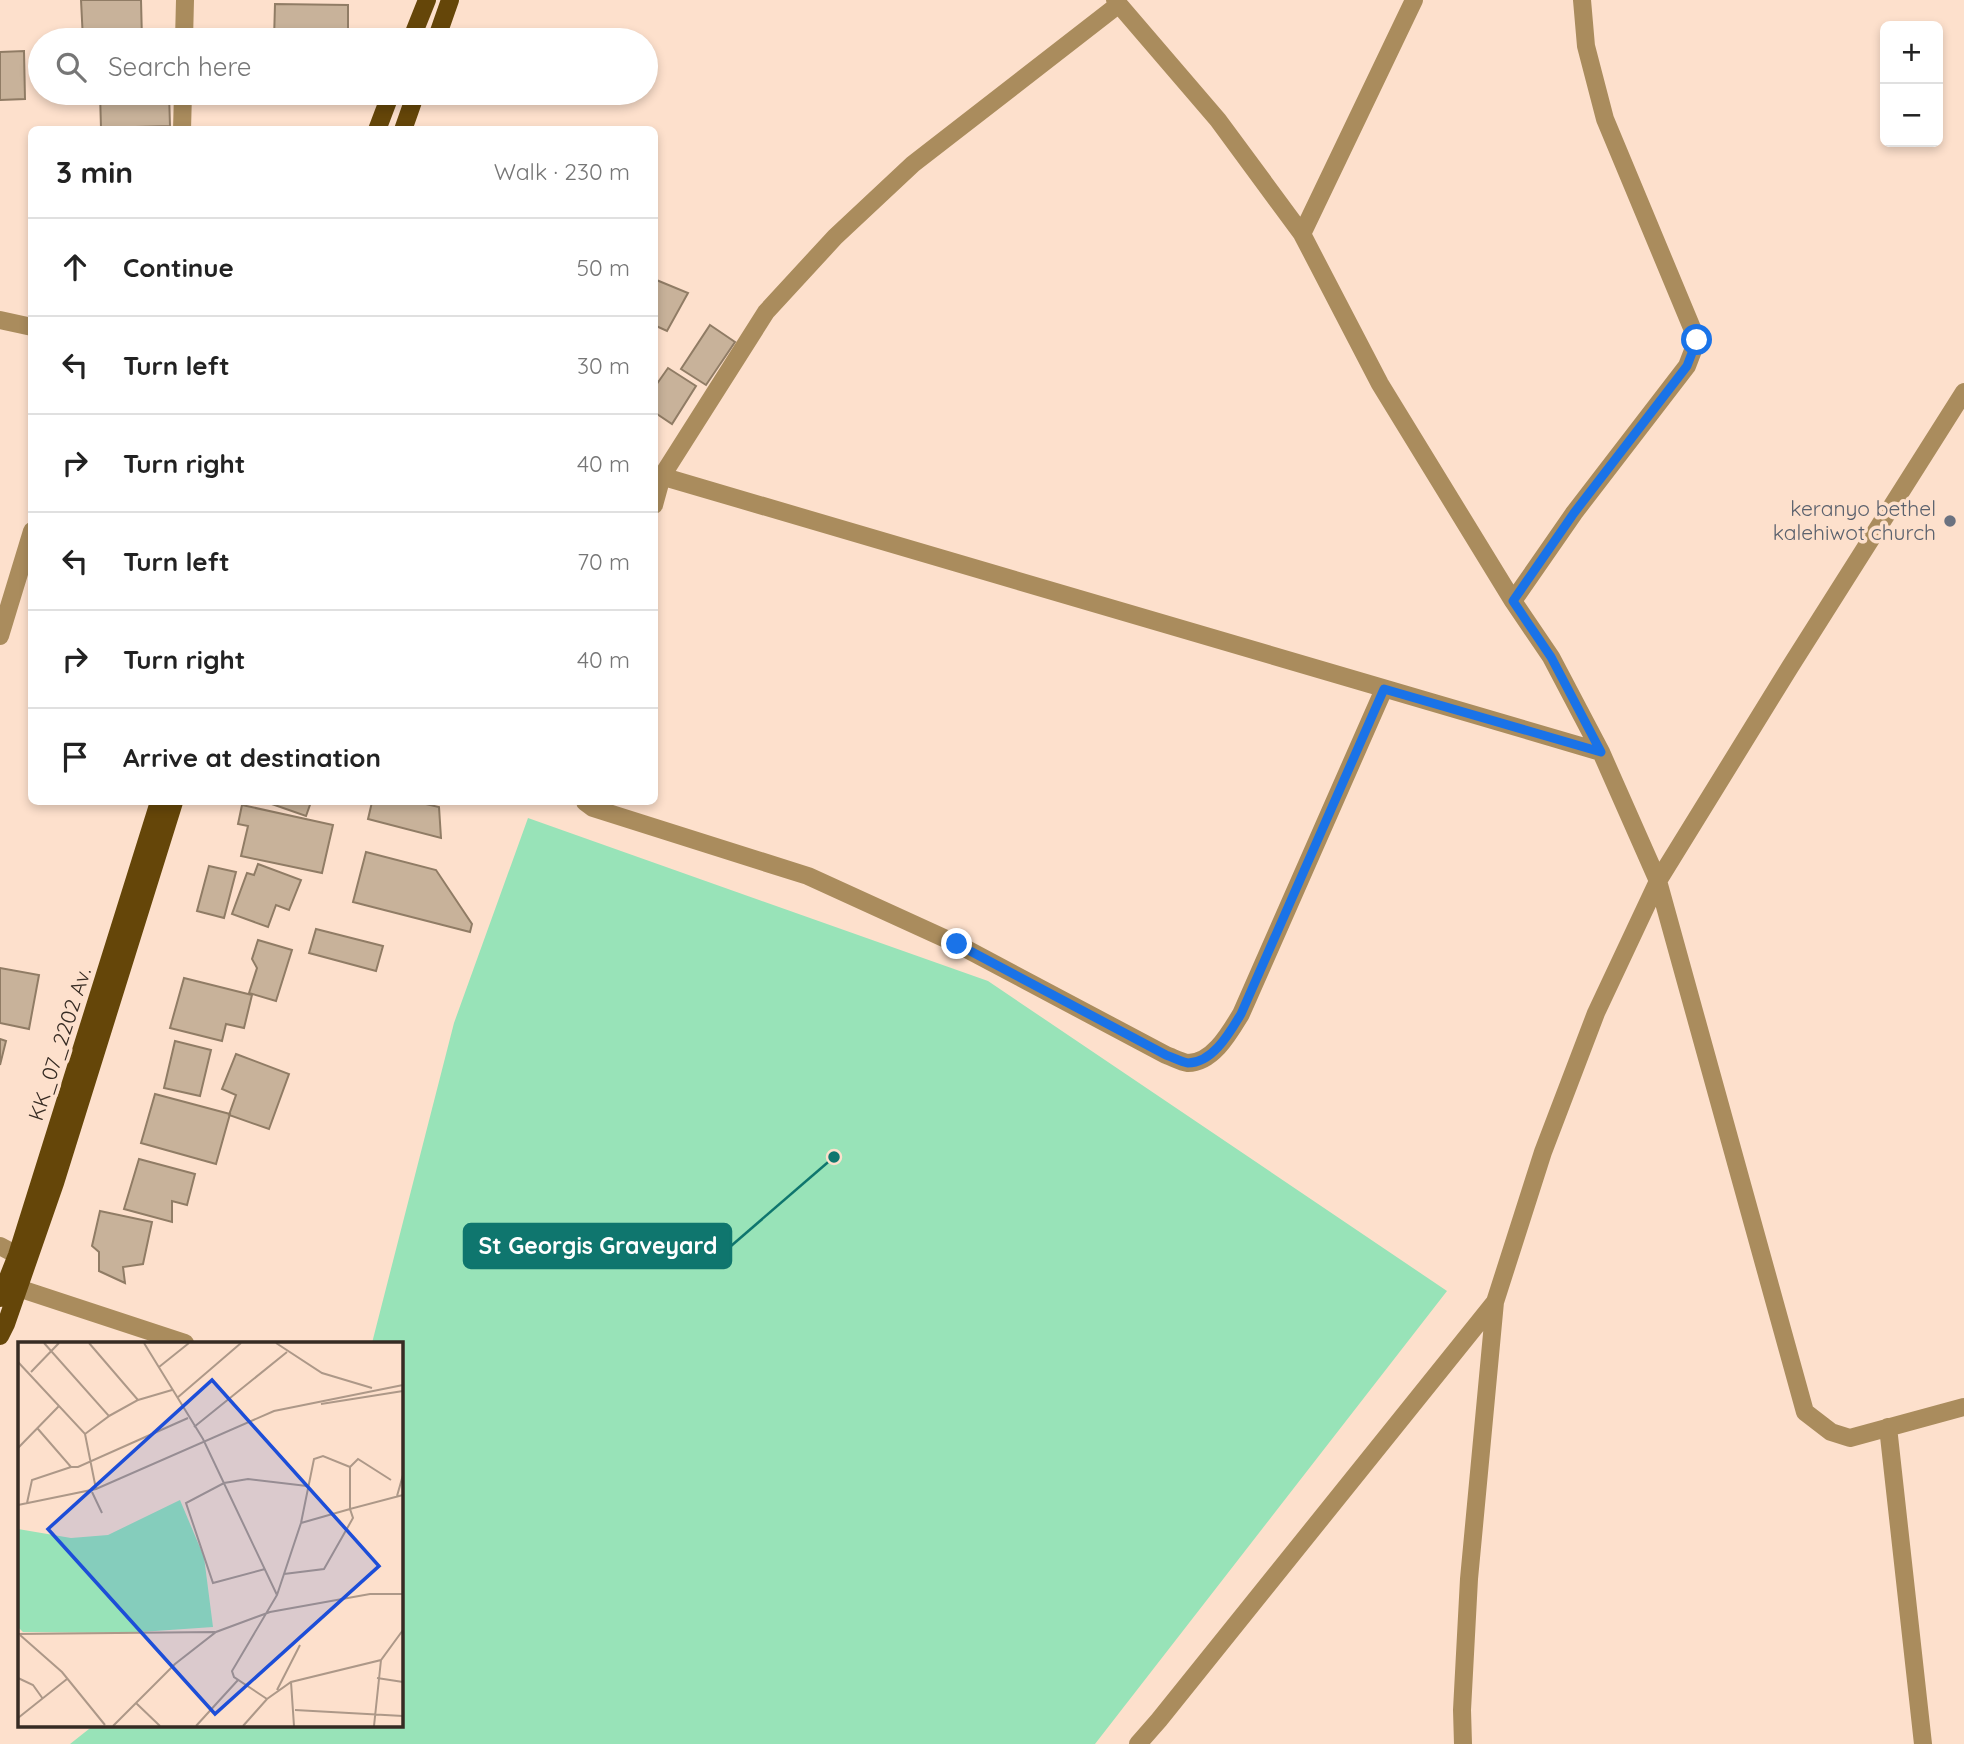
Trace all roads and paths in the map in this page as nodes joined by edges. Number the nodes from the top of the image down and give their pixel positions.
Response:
1 (185, 0) edge
2 (427, 0) edge
3 (450, 0) edge
4 (1414, 0) edge
5 (1582, 0) edge
6 (1116, 2) edge
7 (184, 28) edge
8 (416, 28) edge
9 (440, 28) edge
10 (183, 105) edge
11 (386, 105) edge
12 (412, 105) edge
13 (182, 126) edge
14 (379, 126) edge
15 (404, 126) edge
16 (1302, 234) junction
17 (0, 320) edge
18 (28, 326) edge
19 (1964, 392) edge
20 (659, 475) edge
21 (28, 544) edge
22 (1513, 601) junction
23 (0, 636) edge
24 (1384, 689) junction
25 (1601, 752) junction
26 (158, 805) edge
27 (173, 805) edge
28 (589, 805) edge
29 (1658, 881) junction
30 (0, 1246) edge
31 (18, 1255) junction
32 (18, 1288) junction
33 (0, 1298) edge
34 (1495, 1302) junction
35 (0, 1336) edge
36 (182, 1342) edge
37 (1964, 1407) edge
38 (1888, 1427) junction
39 (1138, 1744) edge
40 (1463, 1744) edge
41 (1923, 1744) edge

1 - 7 street
2 - 8 main road
3 - 9 main road
4 - 16 street
5 - 22 street
6 - 16 street
6 - 20 street
10 - 13 street
11 - 14 main road
12 - 15 main road
16 - 22 street
17 - 18 street
19 - 29 street
20 - 24 street
21 - 23 street
22 - 25 street
24 - 25 street
24 - 28 street
25 - 29 street
26 - 31 main road, KK_07_2202 Av.
27 - 32 main road
29 - 34 street
29 - 38 street
30 - 31 street
31 - 33 main road, KK_07_2202 Av.
32 - 35 main road
32 - 36 street
34 - 39 street
34 - 40 street
37 - 38 street
38 - 41 street

